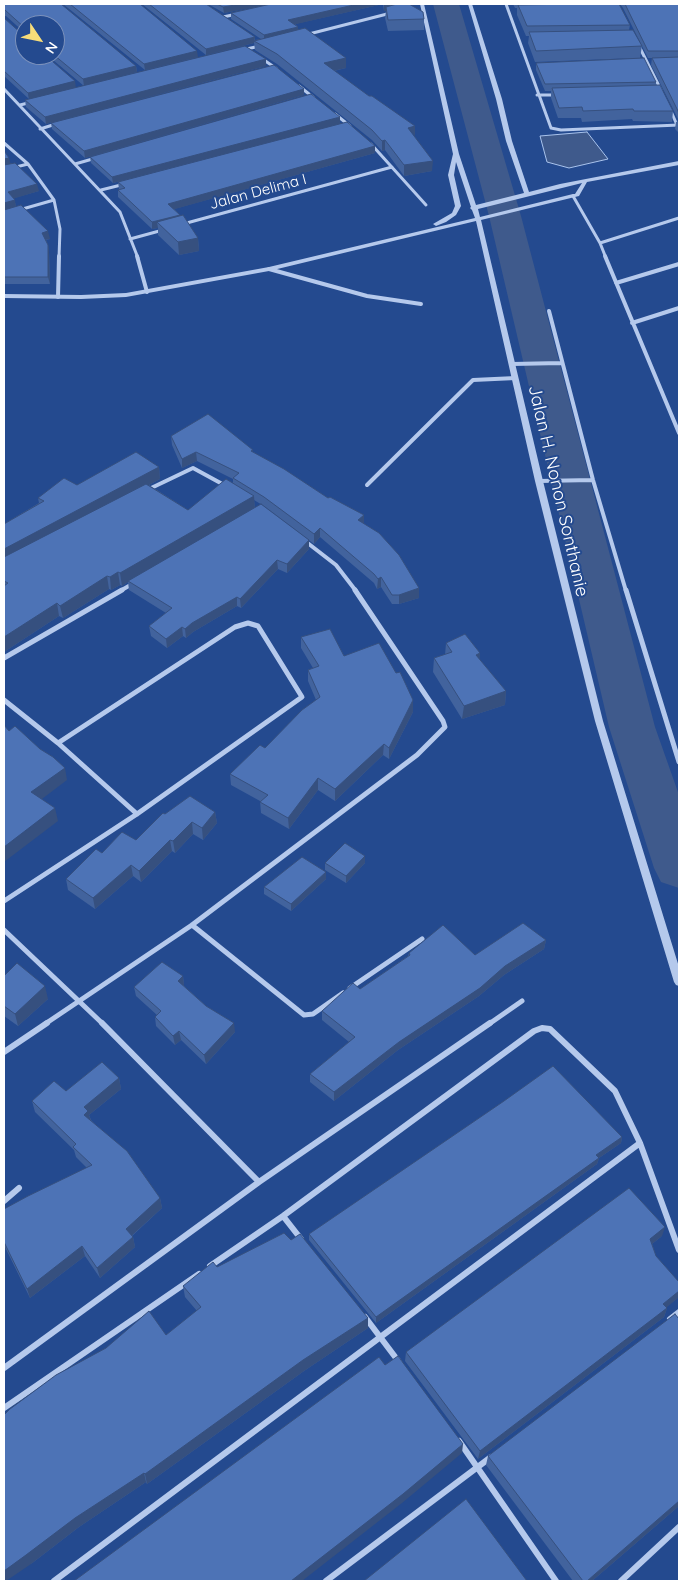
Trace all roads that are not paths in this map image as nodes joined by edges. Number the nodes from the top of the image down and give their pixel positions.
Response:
1 (422, 4) edge
2 (470, 4) edge
3 (506, 4) edge
4 (399, 11) edge
5 (216, 12) edge
6 (509, 12) junction
7 (518, 12) edge
8 (239, 13) edge
9 (222, 17) junction
10 (230, 21) edge
11 (301, 36) edge
12 (635, 38) edge
13 (257, 40) edge
14 (519, 40) junction
15 (528, 40) edge
16 (246, 49) junction
17 (238, 51) edge
18 (646, 61) junction
19 (654, 61) edge
20 (528, 66) junction
21 (537, 66) edge
22 (274, 67) junction
23 (265, 70) edge
24 (282, 73) edge
25 (297, 84) edge
26 (4, 89) edge
27 (653, 92) edge
28 (566, 94) edge
29 (537, 95) junction
30 (312, 96) junction
31 (302, 99) edge
32 (38, 100) edge
33 (319, 102) edge
34 (20, 105) junction
35 (670, 108) edge
36 (334, 114) edge
37 (58, 124) edge
38 (348, 125) junction
39 (678, 125) edge
40 (339, 128) edge
41 (40, 129) junction
42 (356, 131) edge
43 (4, 143) edge
44 (370, 143) edge
45 (456, 154) junction
46 (103, 156) edge
47 (679, 163) edge
48 (28, 164) junction
49 (74, 164) junction
50 (392, 167) junction
51 (4, 170) edge
52 (130, 183) edge
53 (585, 183) junction
54 (101, 190) junction
55 (527, 195) junction
56 (570, 197) junction
57 (54, 200) junction
58 (426, 205) dead end
59 (473, 208) junction
60 (12, 211) edge
61 (481, 217) junction
62 (679, 218) edge
63 (176, 226) edge
64 (167, 229) edge
65 (409, 235) junction
66 (130, 239) junction
67 (600, 243) junction
68 (679, 264) edge
69 (269, 268) junction
70 (616, 283) junction
71 (148, 292) junction
72 (126, 295) joint
73 (4, 296) edge
74 (58, 297) junction
75 (81, 297) joint
76 (421, 304) dead end
77 (679, 308) edge
78 (549, 311) dead end
79 (632, 323) junction
80 (559, 363) junction
81 (512, 364) junction
82 (516, 378) junction
83 (679, 433) edge
84 (591, 480) junction
85 (538, 481) junction
86 (367, 485) dead end
87 (230, 489) edge
88 (143, 493) edge
89 (299, 536) edge
90 (142, 578) edge
91 (4, 658) edge
92 (4, 700) edge
93 (58, 743) junction
94 (679, 762) edge
95 (137, 814) junction
96 (4, 901) edge
97 (192, 925) junction
98 (4, 930) edge
99 (422, 939) dead end
100 (679, 982) edge
101 (79, 1000) junction
102 (522, 1001) dead end
103 (4, 1052) edge
104 (640, 1143) junction
105 (259, 1182) junction
106 (19, 1188) dead end
107 (4, 1201) edge
108 (283, 1216) junction
109 (307, 1246) edge
110 (679, 1250) edge
111 (679, 1312) edge
112 (362, 1314) edge
113 (664, 1324) edge
114 (381, 1337) junction
115 (4, 1368) edge
116 (404, 1368) edge
117 (4, 1408) edge
118 (455, 1436) edge
119 (502, 1449) edge
120 (478, 1467) junction
121 (679, 1527) edge
122 (54, 1581) edge
123 (326, 1581) edge
124 (556, 1581) edge
125 (621, 1581) edge

1 - 45 street, Jalan H. Nonon Sonthanie
2 - 55 street
3 - 6 street
4 - 11 street
5 - 9 street
6 - 7 street
6 - 14 street
8 - 9 street
9 - 10 street
12 - 18 street
13 - 16 street
14 - 15 street
14 - 20 street
16 - 17 street
16 - 22 street
18 - 19 street
18 - 27 street
20 - 21 street
20 - 29 street
22 - 23 street
22 - 24 street
25 - 30 street
26 - 34 street
28 - 29 street
29 - 39 street
30 - 31 street
30 - 33 street
32 - 34 street
34 - 41 street
35 - 39 street
36 - 38 street
37 - 41 street
38 - 40 street
38 - 42 street
41 - 49 street
43 - 48 street
44 - 50 street
45 - 59 street, Jalan H. Nonon Sonthanie
45 - 65 street
46 - 49 street
47 - 53 street
48 - 51 street
48 - 57 street
49 - 54 street
50 - 58 street
50 - 63 street, Jalan Delima I
52 - 54 street
53 - 55 street
53 - 56 street
54 - 66 street
55 - 59 street
56 - 61 street
56 - 67 street
57 - 60 street
57 - 74 street
59 - 61 street, Jalan H. Nonon Sonthanie
61 - 65 street
61 - 81 street, Jalan H. Nonon Sonthanie
62 - 67 street
64 - 66 street
65 - 69 street
66 - 71 street
67 - 70 street
68 - 70 street
69 - 71 street
69 - 76 street
70 - 79 street
71 - 72 street
72 - 75 street
73 - 74 street
74 - 75 street
77 - 79 street
78 - 80 street
79 - 83 street
80 - 81 street
80 - 84 street
81 - 82 street, Jalan H. Nonon Sonthanie
82 - 85 street, Jalan H. Nonon Sonthanie
82 - 86 street
84 - 85 street
84 - 94 street
85 - 100 street, Jalan H. Nonon Sonthanie
87 - 88 street
89 - 97 street
90 - 91 street
92 - 93 street
93 - 95 street
93 - 95 street
95 - 96 street
97 - 99 street
97 - 101 street
98 - 101 street
101 - 103 street
101 - 105 street
102 - 105 street
104 - 108 street
104 - 110 street
104 - 114 street
105 - 115 street
106 - 107 street
108 - 109 street
108 - 117 street
111 - 113 street
112 - 114 street
114 - 116 street
114 - 122 street
118 - 120 street
119 - 120 street
120 - 123 street
120 - 124 street
121 - 125 street

